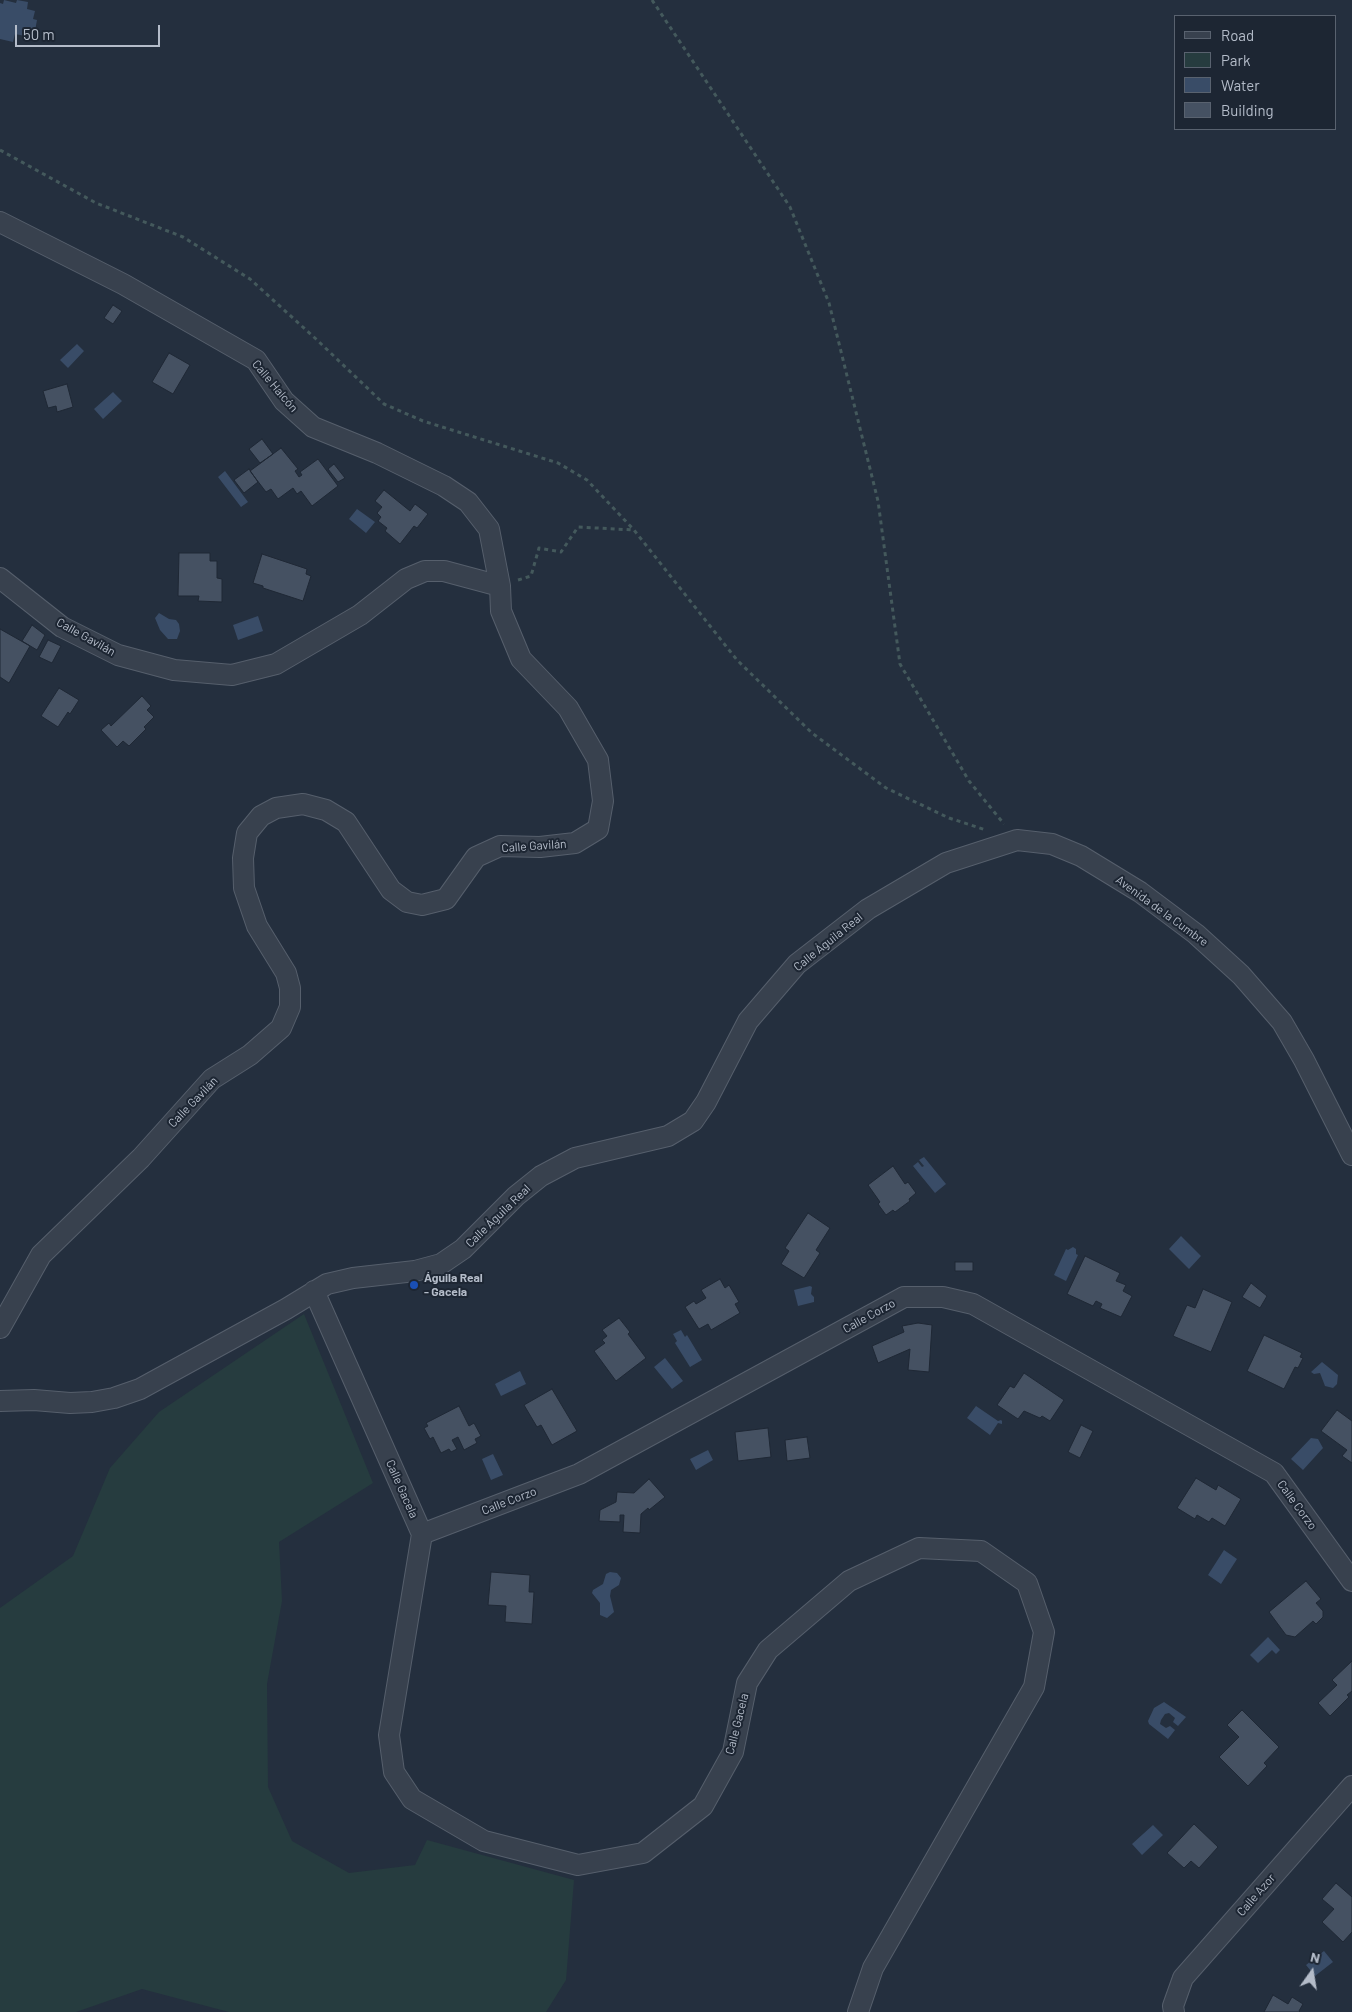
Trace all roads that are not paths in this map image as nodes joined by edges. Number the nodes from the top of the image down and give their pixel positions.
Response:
1 (0, 222) edge
2 (0, 578) edge
3 (500, 586) junction
4 (1017, 840) joint
5 (1352, 1155) edge
6 (314, 1291) junction
7 (0, 1328) edge
8 (0, 1401) edge
9 (422, 1534) junction
10 (1352, 1581) edge
11 (1352, 1786) edge
12 (858, 2012) edge
13 (1174, 2012) edge

1 - 3 street, Calle Halcón
2 - 3 street, Calle Gavilán
3 - 7 street, Calle Gavilán
4 - 5 street, Avenida de la Cumbre
4 - 6 street, Calle Águila Real
6 - 8 street, Calle Águila Real
6 - 9 street, Calle Gacela
9 - 10 street, Calle Corzo
9 - 12 street, Calle Gacela
11 - 13 street, Calle Azor

